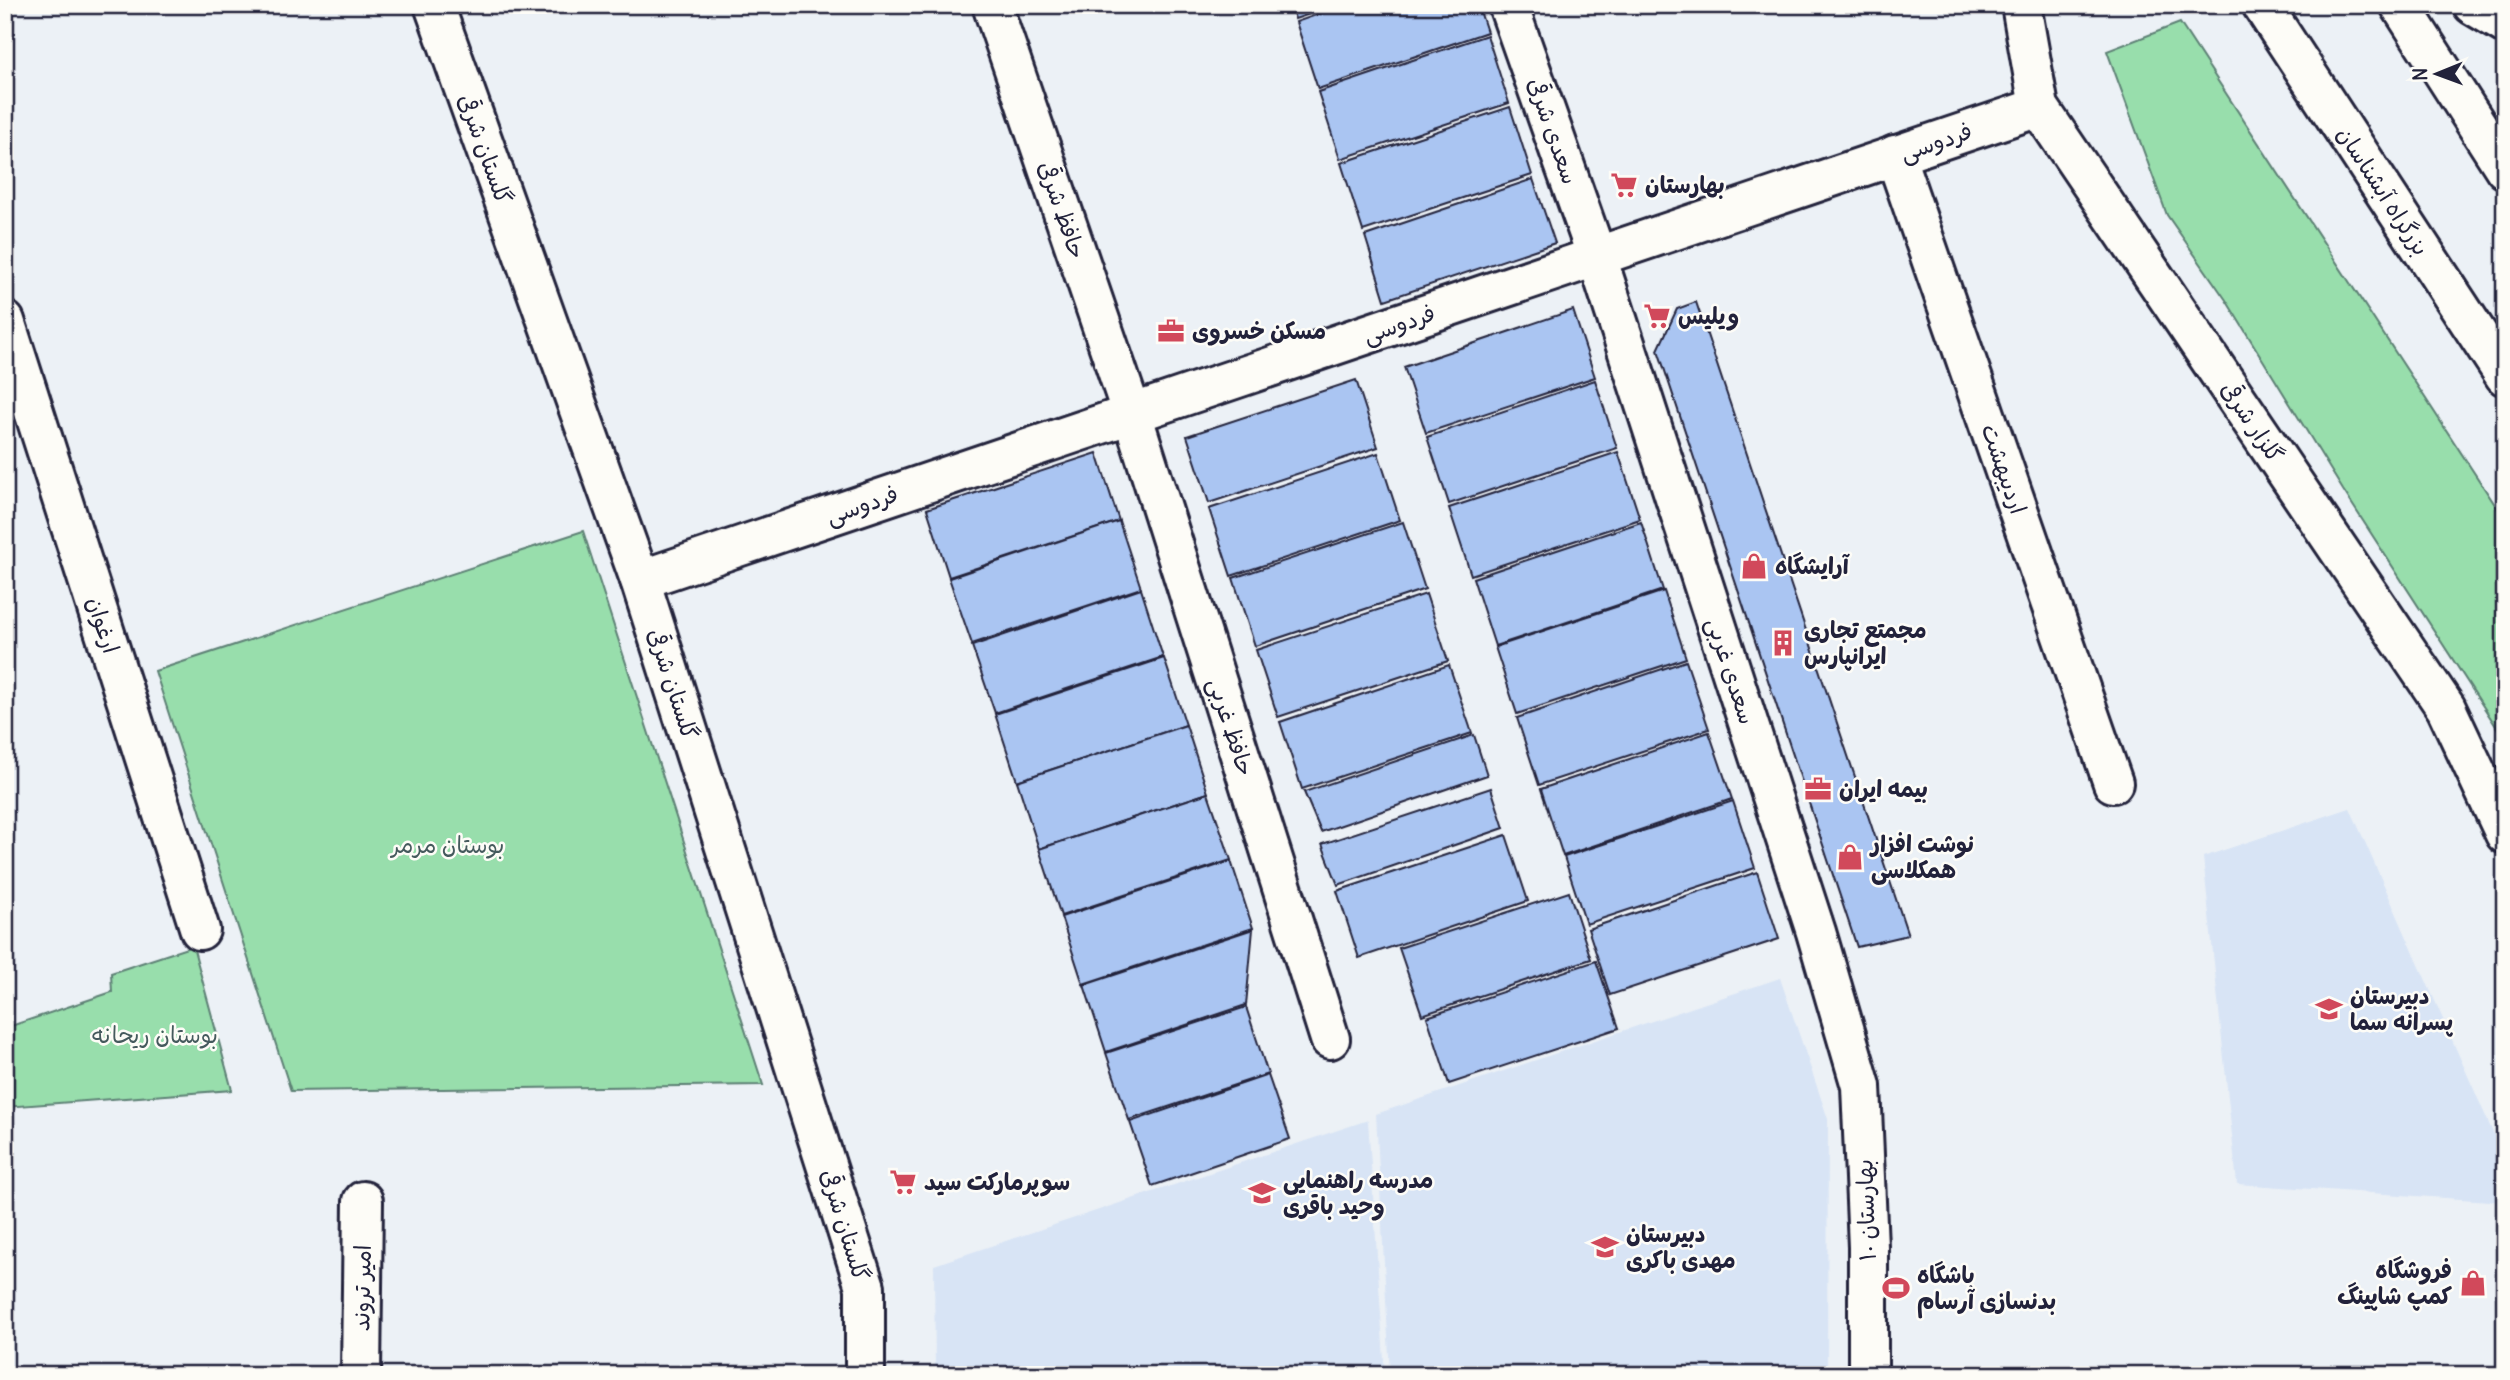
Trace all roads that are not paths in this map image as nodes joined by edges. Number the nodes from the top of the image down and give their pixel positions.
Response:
1 (434, 5) edge
2 (992, 5) edge
3 (1508, 5) edge
4 (2021, 5) edge
5 (2262, 5) edge
6 (2400, 5) edge
7 (2473, 5) edge
8 (2505, 24) edge
9 (2039, 107) junction
10 (1895, 156) junction
11 (2505, 169) edge
12 (1597, 257) junction
13 (5, 321) edge
14 (2505, 376) edge
15 (1132, 414) junction
16 (640, 580) junction
17 (2113, 783) dead end
18 (2505, 834) edge
19 (200, 929) dead end
20 (1330, 1040) dead end
21 (1861, 1086) joint
22 (363, 1201) dead end
23 (361, 1375) edge
24 (865, 1375) edge
25 (1868, 1375) edge

1 - 16 main road, گلستان شرقی
2 - 15 main road, حافظ شرقی
3 - 12 main road, سعدی شرقی
4 - 9 main road, گلزار شرقی
5 - 14 main road, بزرگراه آبشناسان
6 - 11 main road
7 - 8 main road
9 - 10 main road, فردوسی
9 - 18 main road, گلزار شرقی
10 - 12 main road, فردوسی
10 - 17 main road, اردیبهشت
12 - 15 main road, فردوسی
12 - 21 main road, سعدی غربی
13 - 19 main road, ارغوان
15 - 16 main road, فردوسی
15 - 20 main road, حافظ غربی
16 - 24 main road, گلستان شرقی
21 - 25 main road, بهارستان ۱۰
22 - 23 main road, امیر تروند

